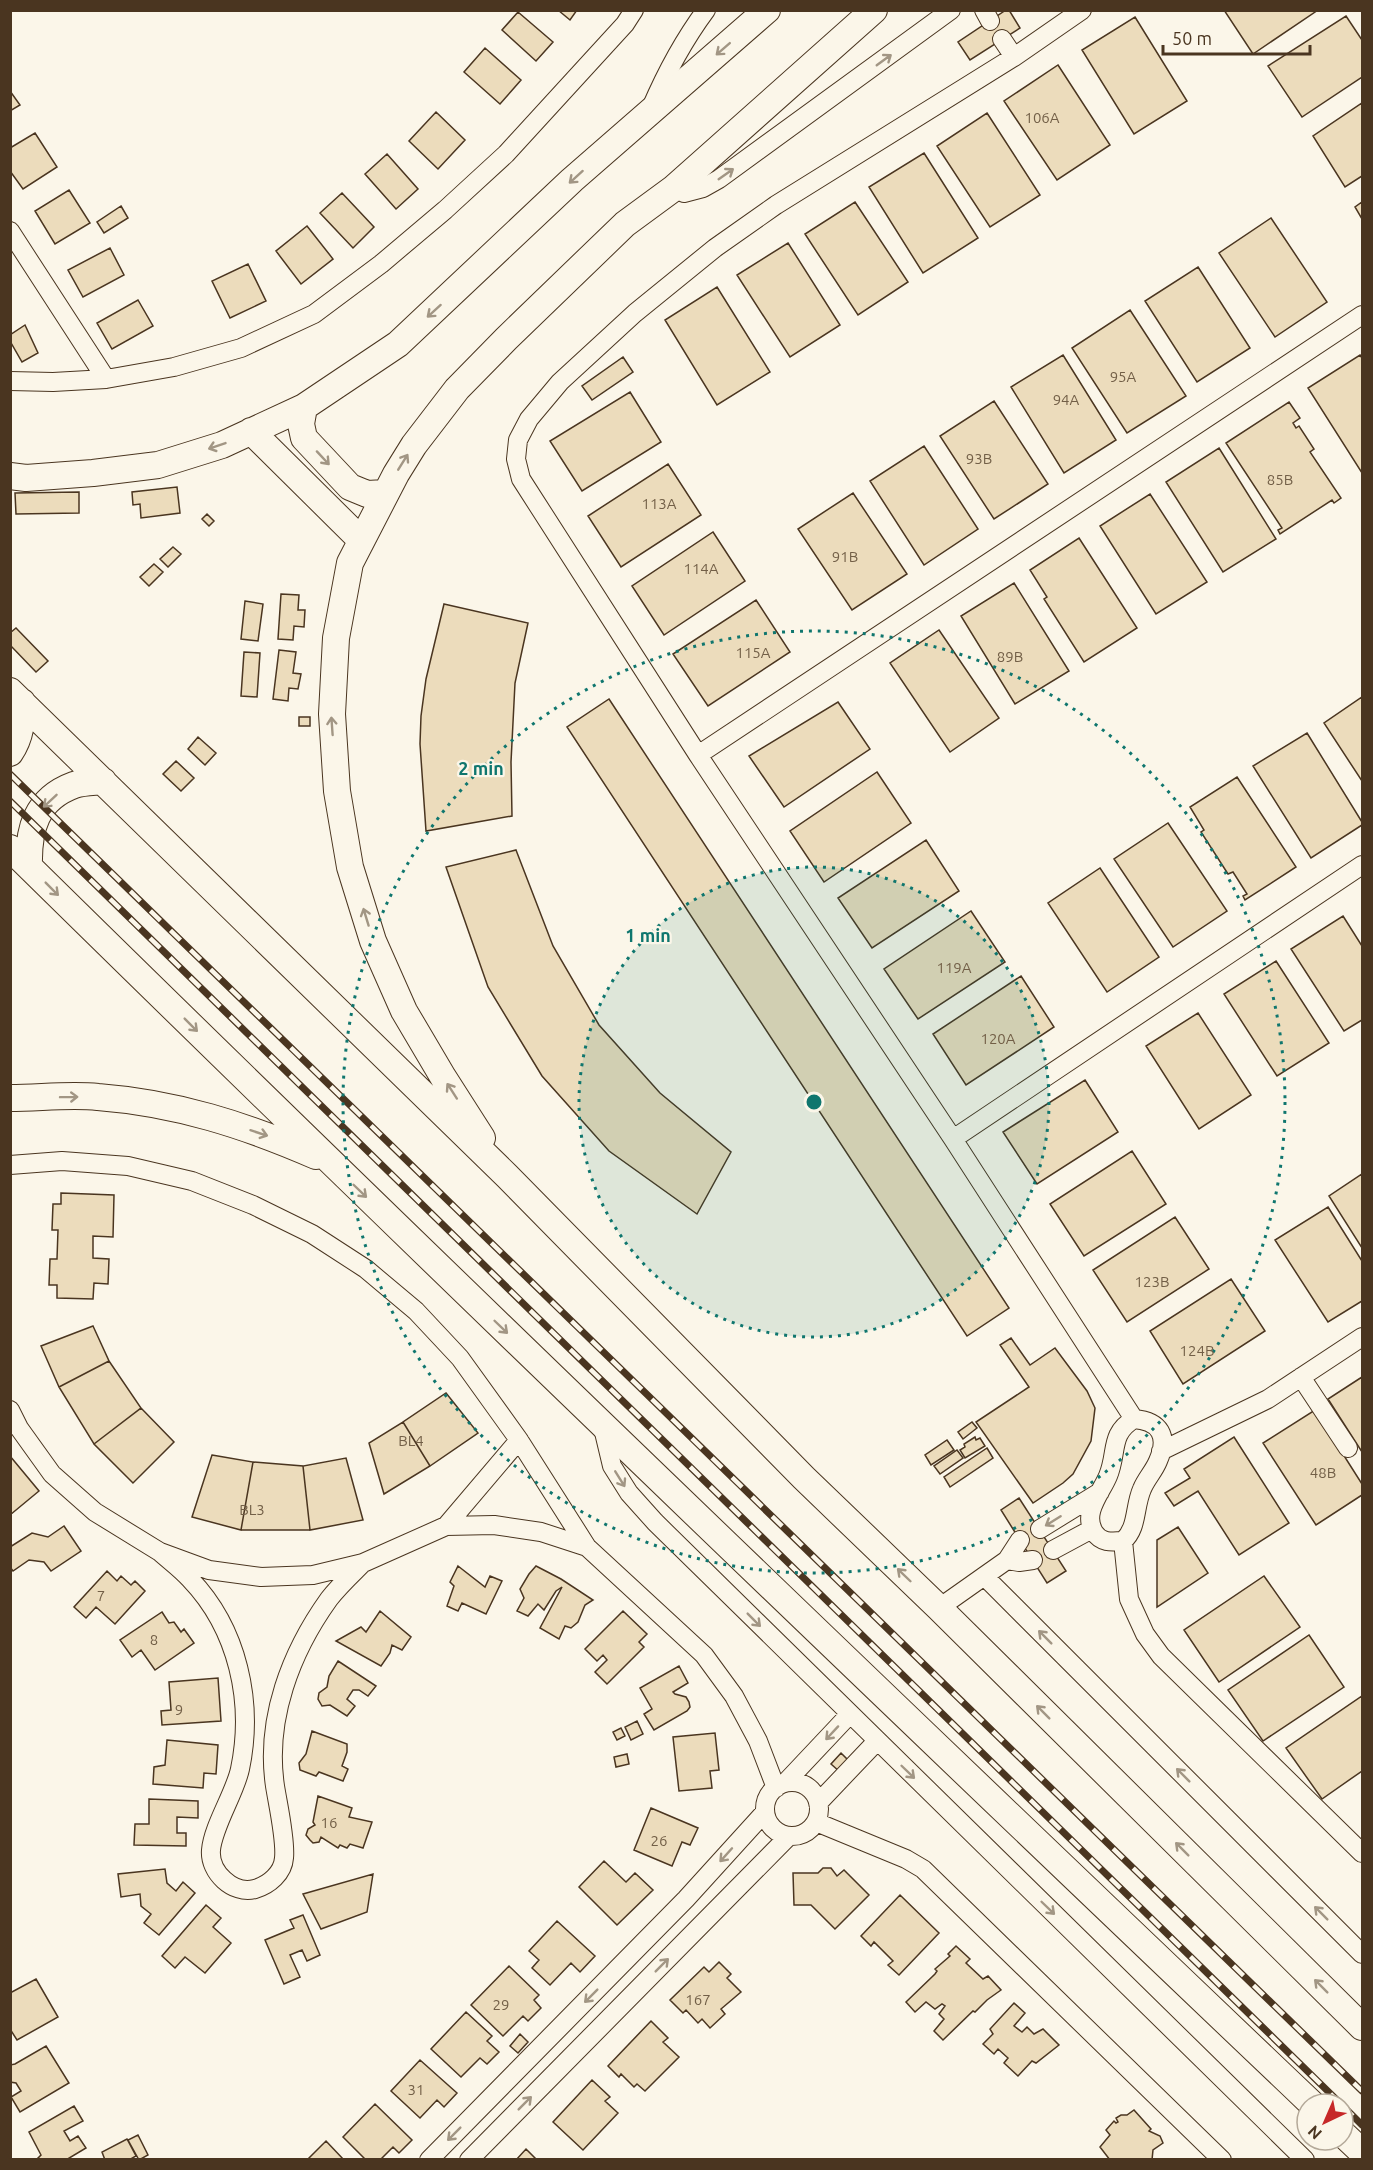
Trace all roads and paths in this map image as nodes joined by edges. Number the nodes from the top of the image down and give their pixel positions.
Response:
1 (633, 10) edge
2 (706, 10) edge
3 (767, 10) edge
4 (874, 10) edge
5 (951, 10) edge
6 (1082, 10) edge
7 (1002, 39) dead end
8 (1014, 57) junction
9 (648, 114) junction
10 (674, 188) junction
11 (10, 231) edge
12 (1362, 315) edge
13 (106, 379) junction
14 (10, 381) edge
15 (304, 407) junction
16 (251, 431) junction
17 (10, 476) edge
18 (386, 493) junction
19 (360, 538) junction
20 (16, 697) edge
21 (10, 753) edge
22 (698, 755) junction
23 (103, 782) junction
24 (10, 848) edge
25 (1362, 865) edge
26 (29, 866) junction
27 (10, 1098) edge
28 (953, 1138) junction
29 (328, 1161) junction
30 (10, 1165) edge
31 (507, 1176) junction
32 (1362, 1337) edge
33 (1301, 1377) junction
34 (10, 1410) edge
35 (1134, 1419) junction
36 (602, 1424) junction
37 (519, 1440) junction
38 (1348, 1448) dead end
39 (1161, 1451) junction
40 (1101, 1491) junction
41 (446, 1526) junction
42 (1040, 1529) dead end
43 (1092, 1529) junction
44 (1020, 1540) dead end
45 (1123, 1541) junction
46 (587, 1547) junction
47 (1053, 1550) dead end
48 (160, 1552) junction
49 (1007, 1560) junction
50 (1033, 1560) dead end
51 (363, 1563) junction
52 (984, 1576) junction
53 (939, 1608) junction
54 (850, 1714) junction
55 (877, 1741) junction
56 (781, 1786) junction
57 (818, 1803) junction
58 (765, 1812) junction
59 (816, 1822) junction
60 (1355, 1834) edge
61 (789, 1836) junction
62 (1362, 1853) edge
63 (1362, 1954) edge
64 (1362, 2027) edge
65 (1299, 2092) edge
66 (1213, 2156) edge
67 (429, 2160) edge
68 (469, 2160) edge
69 (1305, 2160) edge

1 - 13 street
2 - 9 street
3 -> 9 main road
4 - 10 main road
10 -> 5 street
6 - 8 street
7 - 8 street
8 - 22 street
9 -> 15 main road
18 -> 10 main road
11 - 13 street
12 - 22 street
13 - 14 street
15 - 16 main road
15 -> 18 main road
16 -> 17 main road
16 - 19 main road
18 - 19 main road
31 -> 19 main road
20 - 21 main road
20 - 23 main road
22 - 28 street
23 -> 26 main road
23 - 31 main road
24 - 26 main road
25 - 28 street
26 -> 29 main road
27 -> 29 main road
28 - 35 street
29 -> 36 main road
30 - 37 street
53 -> 31 main road
32 - 33 street
33 - 38 street
33 - 39 street
34 - 48 street
35 - 39 street
35 - 40 street
36 -> 54 street
36 - 65 main road
37 - 41 street
37 - 46 street
39 - 45 street
40 -> 42 street
40 - 43 street
41 - 46 street
41 - 51 street
43 - 45 street
43 - 47 street
44 - 49 street
45 - 60 street
46 - 56 street
48 - 51 street
48 - 51 street
49 - 50 street
49 - 52 street
52 - 53 street
63 -> 52 street
64 -> 53 main road
54 - 55 street
54 -> 56 street
55 - 57 street
55 -> 69 street
56 - 57 street
56 - 58 street
57 - 59 street
58 - 61 street
58 -> 67 street
59 - 61 street
59 - 66 street
60 - 62 street
68 -> 61 street

